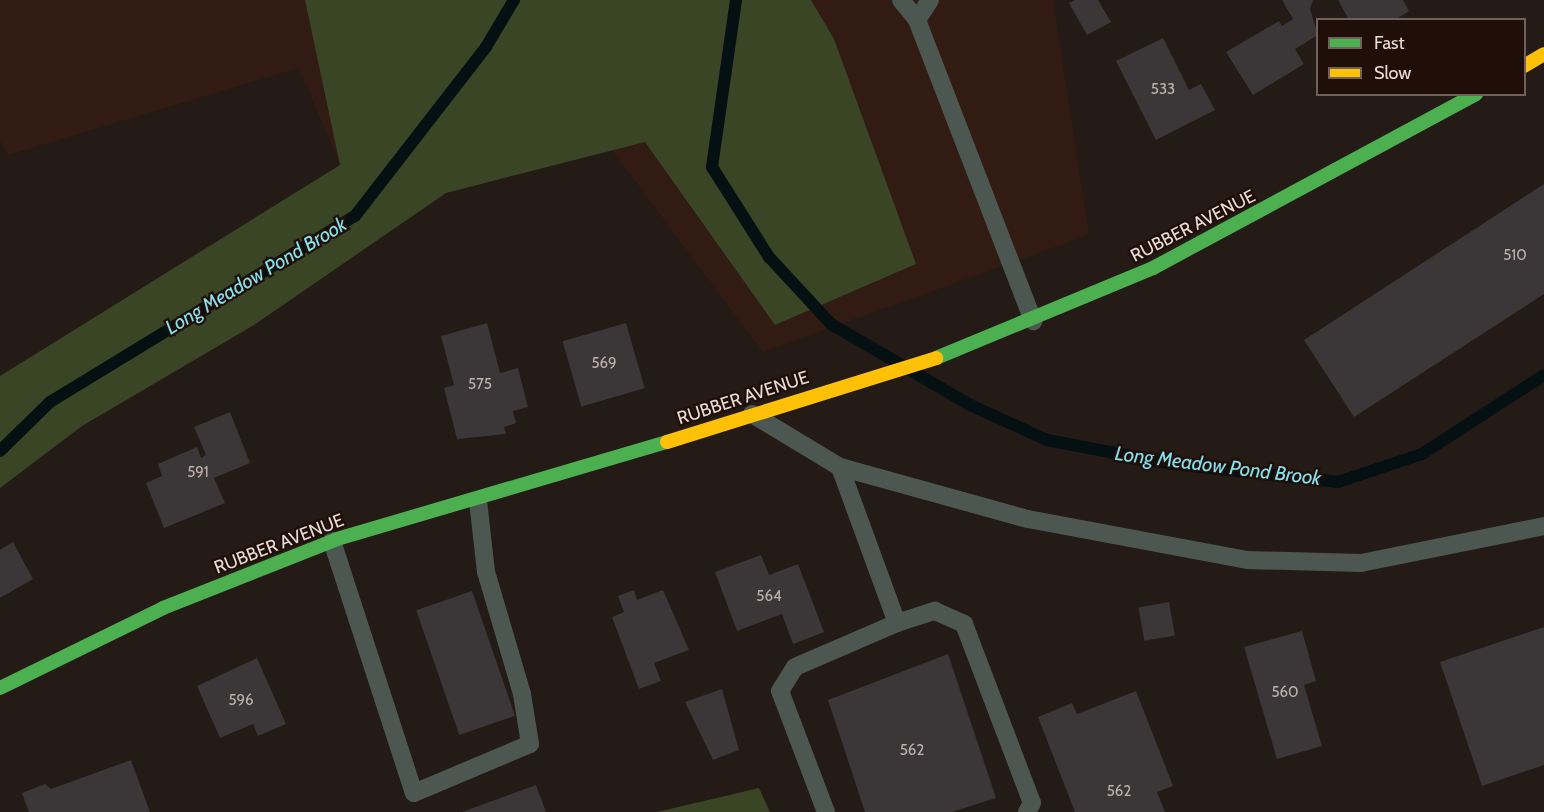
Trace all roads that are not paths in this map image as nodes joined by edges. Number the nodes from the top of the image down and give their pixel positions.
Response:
1 (901, 0) edge
2 (930, 0) edge
3 (918, 20) junction
4 (1544, 54) edge
5 (1526, 65) edge
6 (1472, 96) edge
7 (1033, 321) junction
8 (750, 413) junction
9 (840, 467) junction
10 (478, 501) junction
11 (1544, 526) edge
12 (332, 541) junction
13 (897, 623) junction
14 (0, 688) edge
15 (826, 812) edge
16 (1027, 812) edge

1 - 3 lane
2 - 3 lane
3 - 7 lane
4 - 5 street
6 - 7 street, RUBBER AVENUE
7 - 8 street, RUBBER AVENUE
8 - 9 lane
8 - 10 street, RUBBER AVENUE
9 - 11 lane
9 - 13 lane
10 - 12 street, RUBBER AVENUE
10 - 12 lane
12 - 14 street, RUBBER AVENUE
13 - 15 lane
13 - 16 lane

